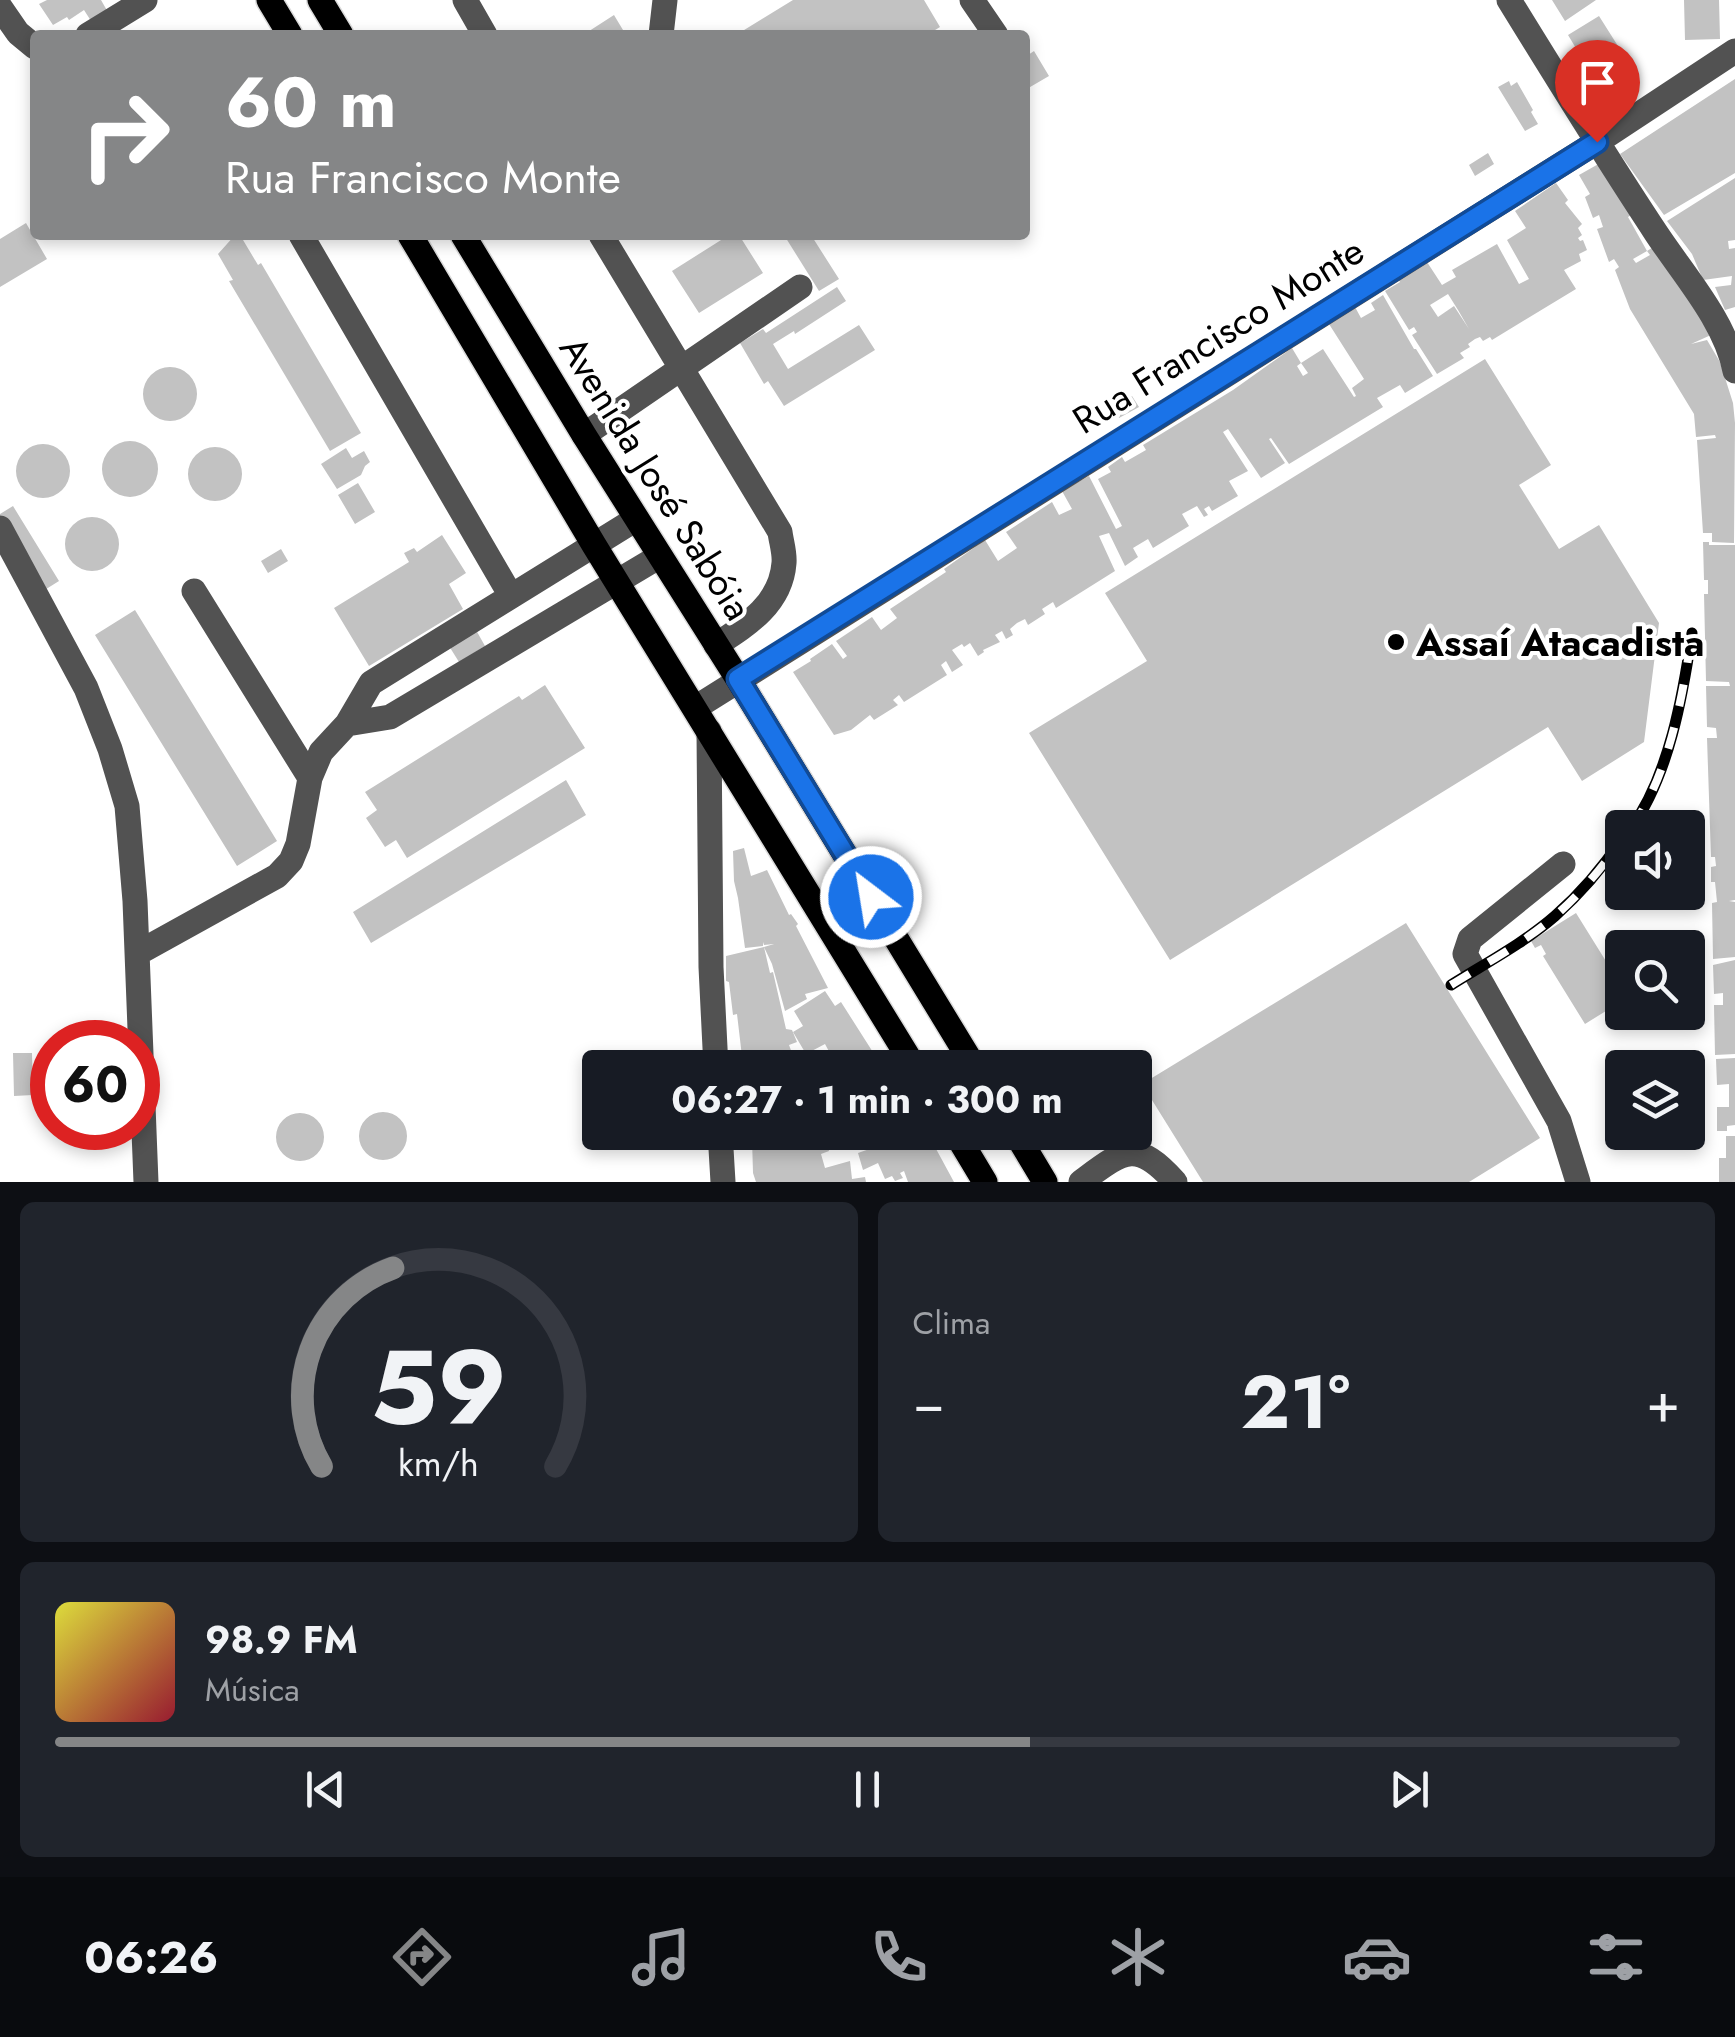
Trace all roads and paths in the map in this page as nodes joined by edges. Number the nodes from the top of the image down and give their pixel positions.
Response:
1 (145, 0) edge
2 (270, 0) edge
3 (320, 0) edge
4 (464, 0) edge
5 (665, 0) edge
6 (972, 0) edge
7 (1509, 0) edge
8 (0, 7) edge
9 (96, 30) edge
10 (287, 30) edge
11 (338, 30) edge
12 (482, 30) edge
13 (662, 30) edge
14 (993, 30) edge
15 (30, 43) edge
16 (1735, 51) edge
17 (1597, 142) junction
18 (304, 240) edge
19 (413, 240) edge
20 (466, 240) edge
21 (603, 240) edge
22 (800, 287) dead end
23 (681, 368) junction
24 (1735, 371) edge
25 (584, 435) junction
26 (636, 519) junction
27 (0, 528) edge
28 (594, 545) junction
29 (660, 556) junction
30 (617, 582) junction
31 (194, 591) dead end
32 (511, 596) junction
33 (716, 645) junction
34 (738, 679) junction
35 (695, 708) junction
36 (347, 724) junction
37 (709, 731) junction
38 (310, 778) junction
39 (1563, 864) dead end
40 (138, 954) junction
41 (715, 1050) edge
42 (904, 1050) edge
43 (964, 1050) edge
44 (721, 1150) edge
45 (965, 1150) edge
46 (1026, 1150) edge
47 (146, 1182) edge
48 (723, 1182) edge
49 (985, 1182) edge
50 (1045, 1182) edge
51 (1081, 1182) edge
52 (1175, 1182) edge
53 (1578, 1182) edge

1 - 9 street
2 - 10 main road
3 - 11 main road
4 - 12 street
5 - 13 street
6 - 14 street
7 - 17 street
8 - 15 street
16 - 17 street, Rua Francisco Monte
17 - 24 street
17 - 34 street, Rua Francisco Monte
18 - 32 street
19 - 28 main road
20 - 25 main road, Avenida José Sabóia
21 - 23 street
22 - 23 street
23 - 25 street
23 - 33 street
25 - 26 main road, Avenida José Sabóia
26 - 28 street
26 - 29 main road, Avenida José Sabóia
27 - 40 street
28 - 30 main road
28 - 32 street
29 - 30 street
29 - 33 main road, Avenida José Sabóia
30 - 35 main road
30 - 36 street
31 - 38 street
32 - 36 street
33 - 34 main road, Avenida José Sabóia
34 - 35 street, Rua Francisco Monte
34 - 43 main road, Avenida José Sabóia
35 - 37 main road
36 - 38 street
37 - 41 street
37 - 42 main road
38 - 40 street
39 - 53 street
40 - 47 street
44 - 48 street
45 - 49 main road
46 - 50 main road
51 - 52 street

